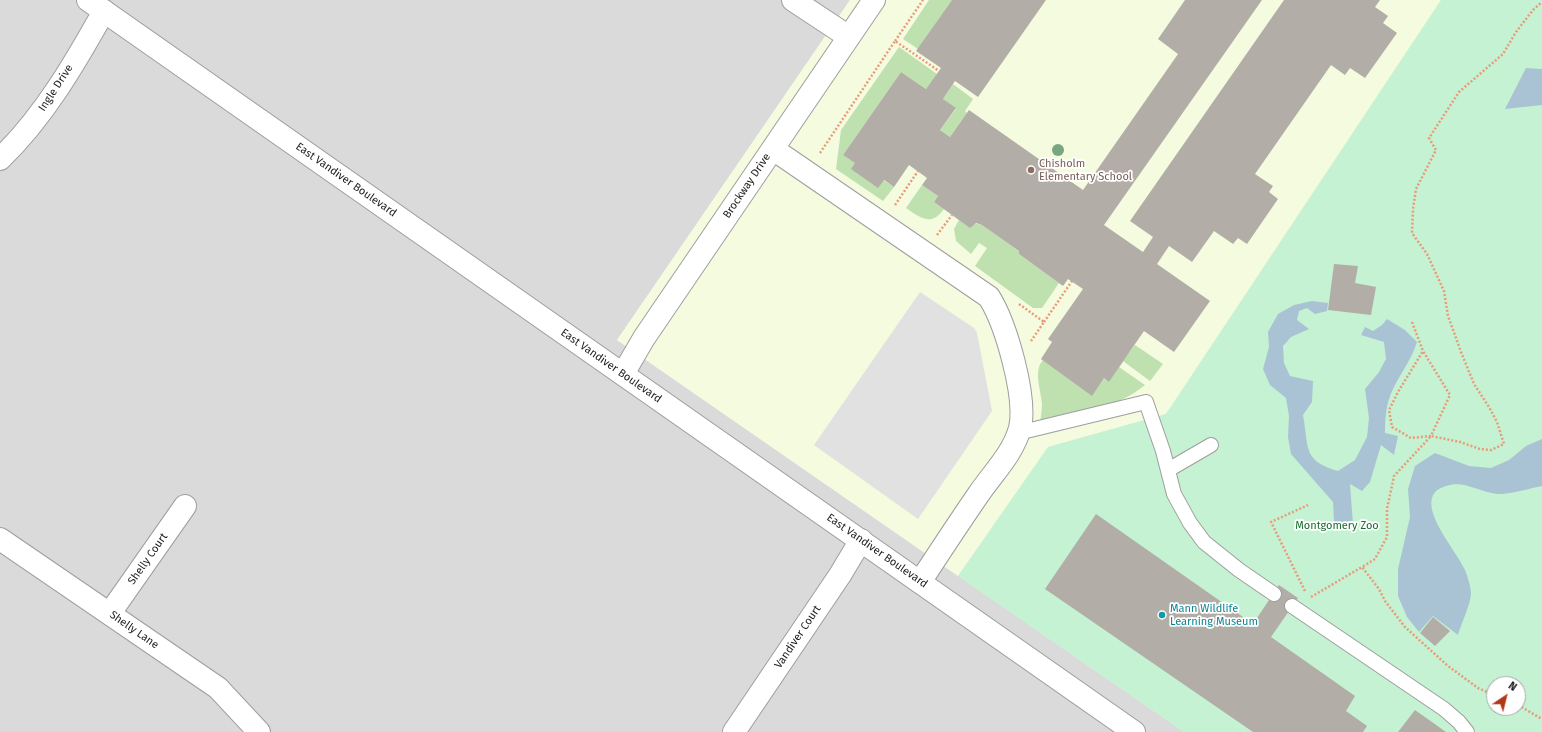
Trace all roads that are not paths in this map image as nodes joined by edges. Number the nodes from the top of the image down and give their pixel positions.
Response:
1 (793, 0) edge
2 (874, 0) edge
3 (96, 6) edge
4 (849, 37) junction
5 (773, 149) junction
6 (0, 159) edge
7 (623, 374) junction
8 (1018, 433) junction
9 (1211, 445) dead end
10 (1168, 470) junction
11 (186, 506) dead end
12 (0, 539) edge
13 (861, 540) junction
14 (920, 582) junction
15 (1274, 594) dead end
16 (1292, 606) dead end
17 (110, 613) junction
18 (259, 732) edge
19 (734, 732) edge
20 (1134, 732) edge
21 (1467, 732) edge

1 - 4 street
2 - 4 street, Brockway Drive
3 - 6 street, Ingle Drive
3 - 7 street, East Vandiver Boulevard
4 - 5 street, Brockway Drive
5 - 7 street, Brockway Drive
5 - 8 street
7 - 13 street, East Vandiver Boulevard
8 - 10 lane
8 - 14 street
9 - 10 lane
10 - 15 lane
11 - 17 street, Shelly Court
12 - 17 street, Shelly Lane
13 - 14 street, East Vandiver Boulevard
13 - 19 street, Vandiver Court
14 - 20 street, East Vandiver Boulevard
16 - 21 lane
17 - 18 street, Shelly Lane

